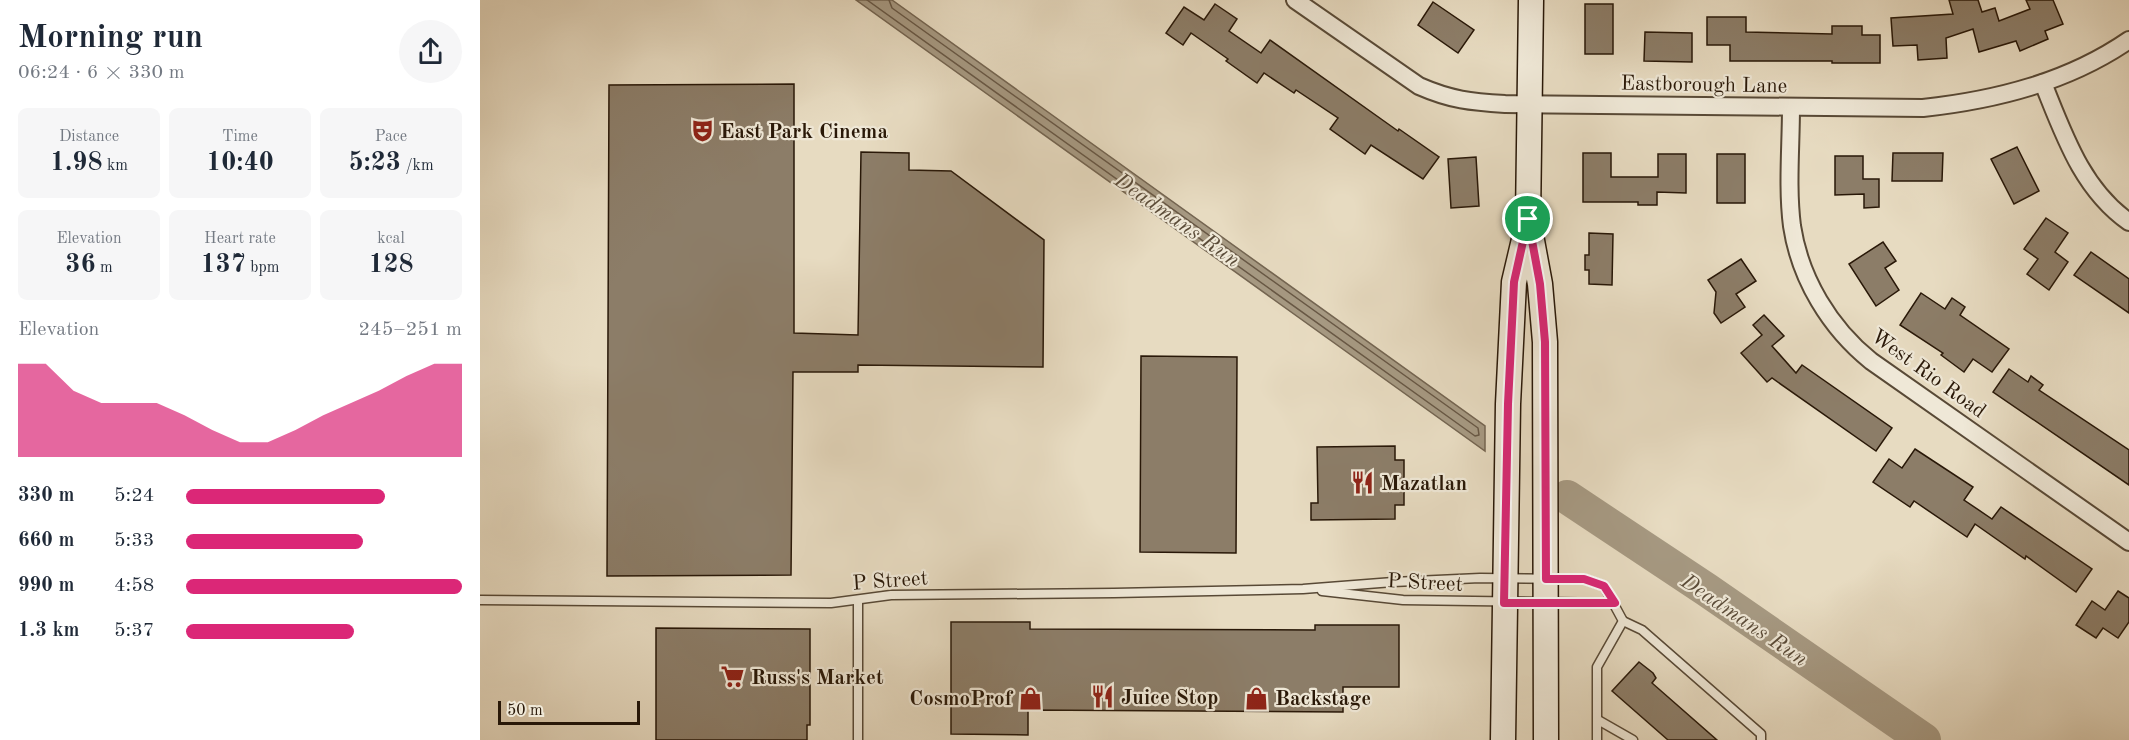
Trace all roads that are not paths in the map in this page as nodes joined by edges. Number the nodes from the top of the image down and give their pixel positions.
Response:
1 (1295, 0) edge
2 (1531, 0) edge
3 (2129, 40) edge
4 (2043, 83) junction
5 (1530, 105) junction
6 (1791, 107) junction
7 (1528, 219) junction
8 (2129, 222) edge
9 (2129, 542) edge
10 (1504, 578) junction
11 (1546, 579) junction
12 (1303, 589) junction
13 (480, 600) edge
14 (858, 600) junction
15 (1504, 603) junction
16 (1546, 603) junction
17 (1615, 603) junction
18 (1623, 621) junction
19 (1598, 720) junction
20 (858, 740) edge
21 (1503, 740) edge
22 (1546, 740) edge
23 (1598, 740) edge
24 (1633, 740) edge
25 (1761, 740) edge

1 - 5 street, Eastborough Lane
2 - 5 main road
3 - 4 street, Eastborough Lane
4 - 6 street, Eastborough Lane
4 - 8 street
5 - 6 street, Eastborough Lane
5 - 7 main road
6 - 9 street, West Rio Road
7 - 10 main road
7 - 11 main road
10 - 11 lane, P Street
10 - 12 lane, P Street
10 - 15 main road
11 - 16 main road
11 - 17 lane, P Street
12 - 14 lane, P Street
12 - 15 lane, P Street
13 - 14 lane, P Street
14 - 20 lane
15 - 16 lane, P Street
15 - 21 main road
16 - 17 lane, P Street
16 - 22 main road
17 - 18 lane
18 - 19 lane
18 - 25 lane
19 - 23 lane
19 - 24 lane

